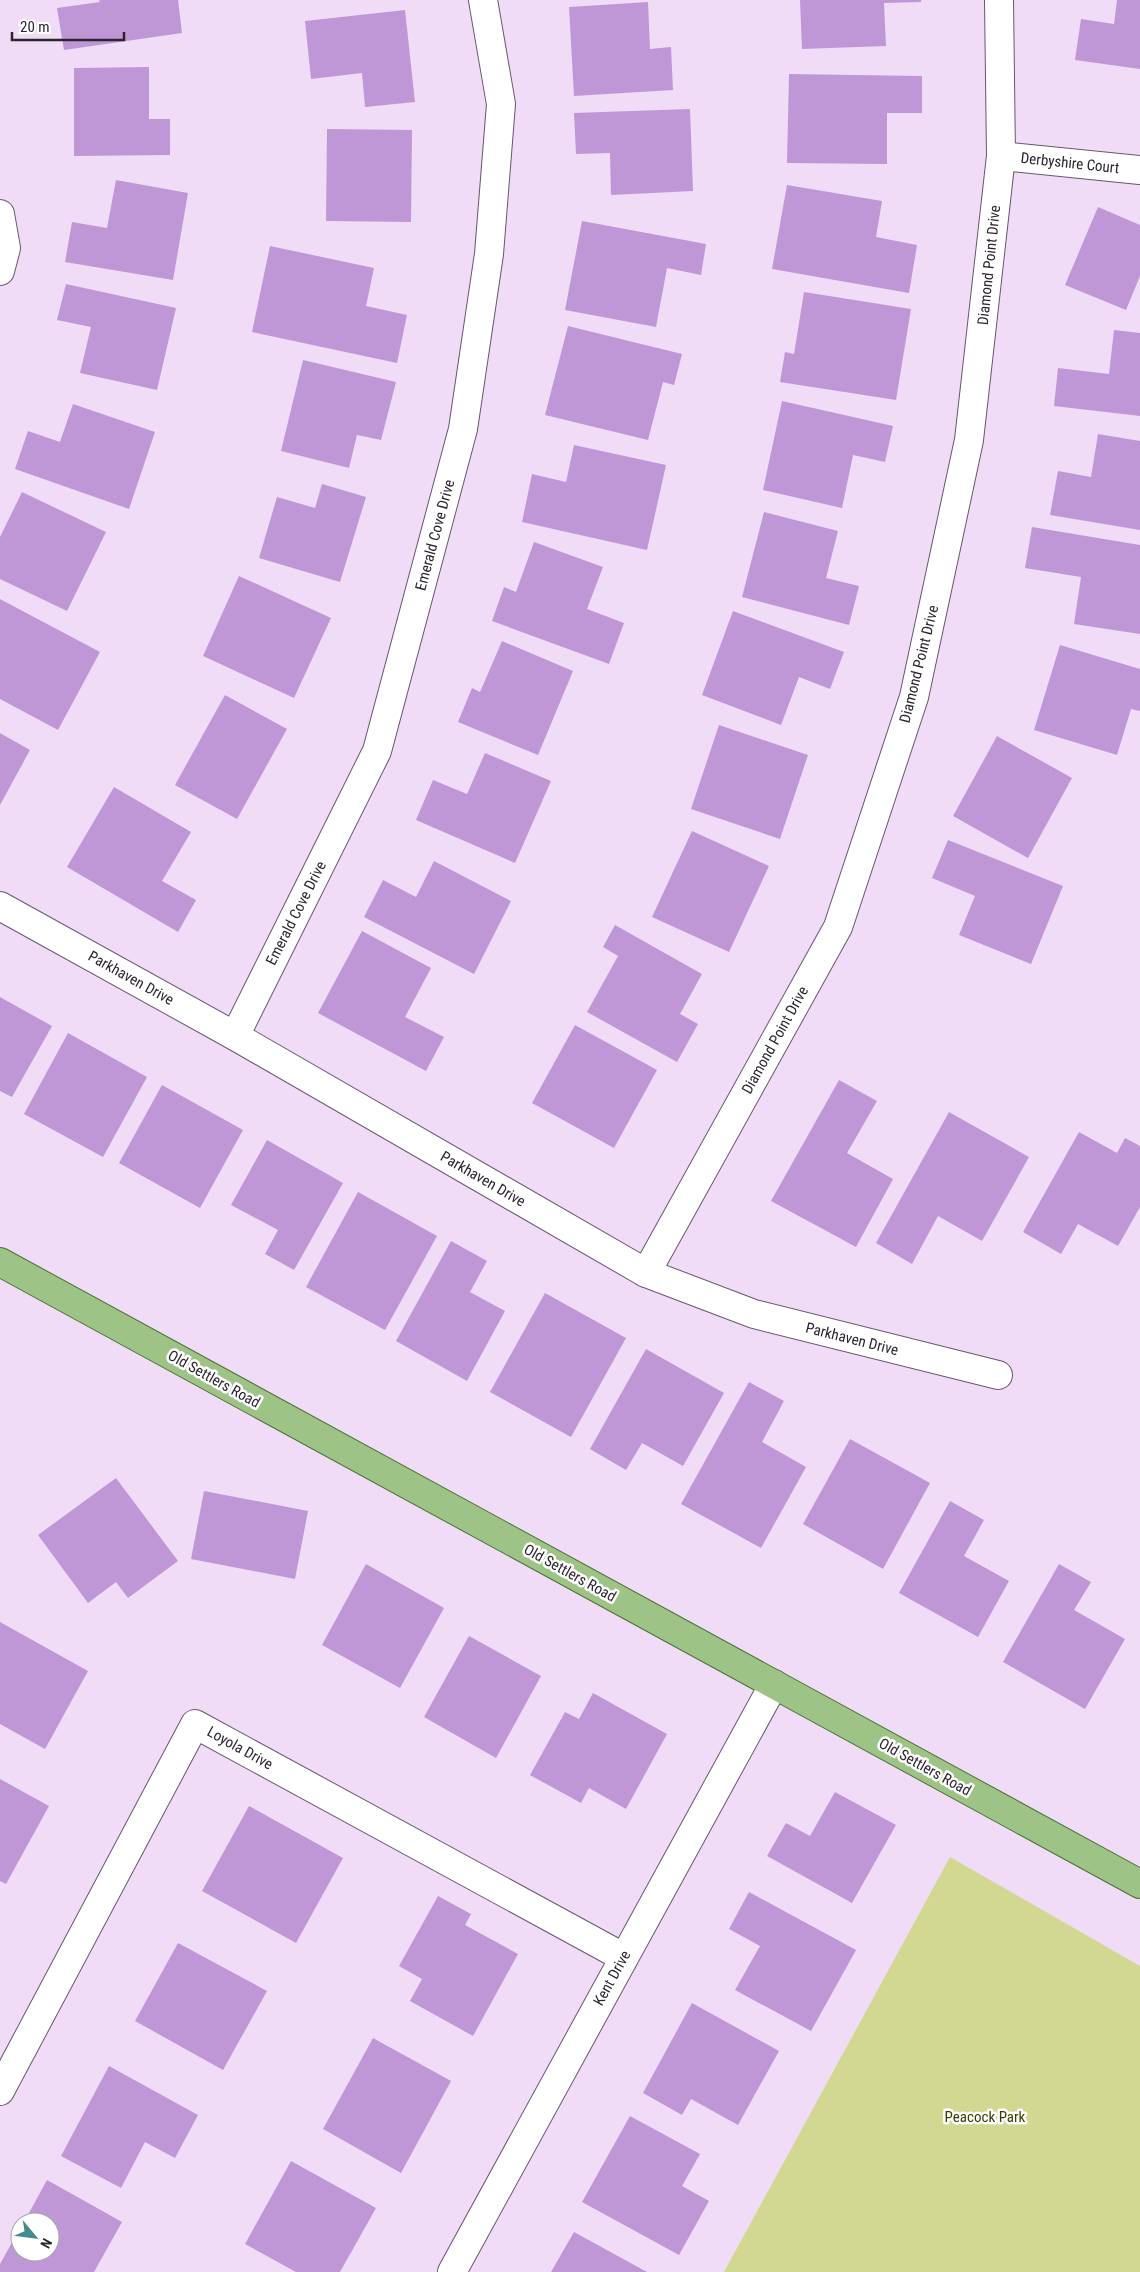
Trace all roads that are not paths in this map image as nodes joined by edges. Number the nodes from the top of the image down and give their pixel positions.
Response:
1 (483, 0) edge
2 (999, 0) edge
3 (1001, 156) junction
4 (1140, 170) edge
5 (0, 214) edge
6 (0, 272) edge
7 (0, 906) edge
8 (235, 1036) junction
9 (0, 1262) edge
10 (646, 1273) junction
11 (998, 1375) dead end
12 (774, 1684) junction
13 (1140, 1884) edge
14 (623, 1957) junction
15 (0, 2092) edge
16 (452, 2272) edge

1 - 8 street, Emerald Cove Drive
2 - 3 street, Diamond Point Drive
3 - 4 street, Derbyshire Court
3 - 10 street, Diamond Point Drive
5 - 6 street
7 - 8 street, Parkhaven Drive
8 - 10 street, Parkhaven Drive
9 - 12 main road, Old Settlers Road
10 - 11 street, Parkhaven Drive
12 - 13 main road, Old Settlers Road
12 - 14 street, Kent Drive
14 - 15 street, Loyola Drive
14 - 16 street, Kent Drive

